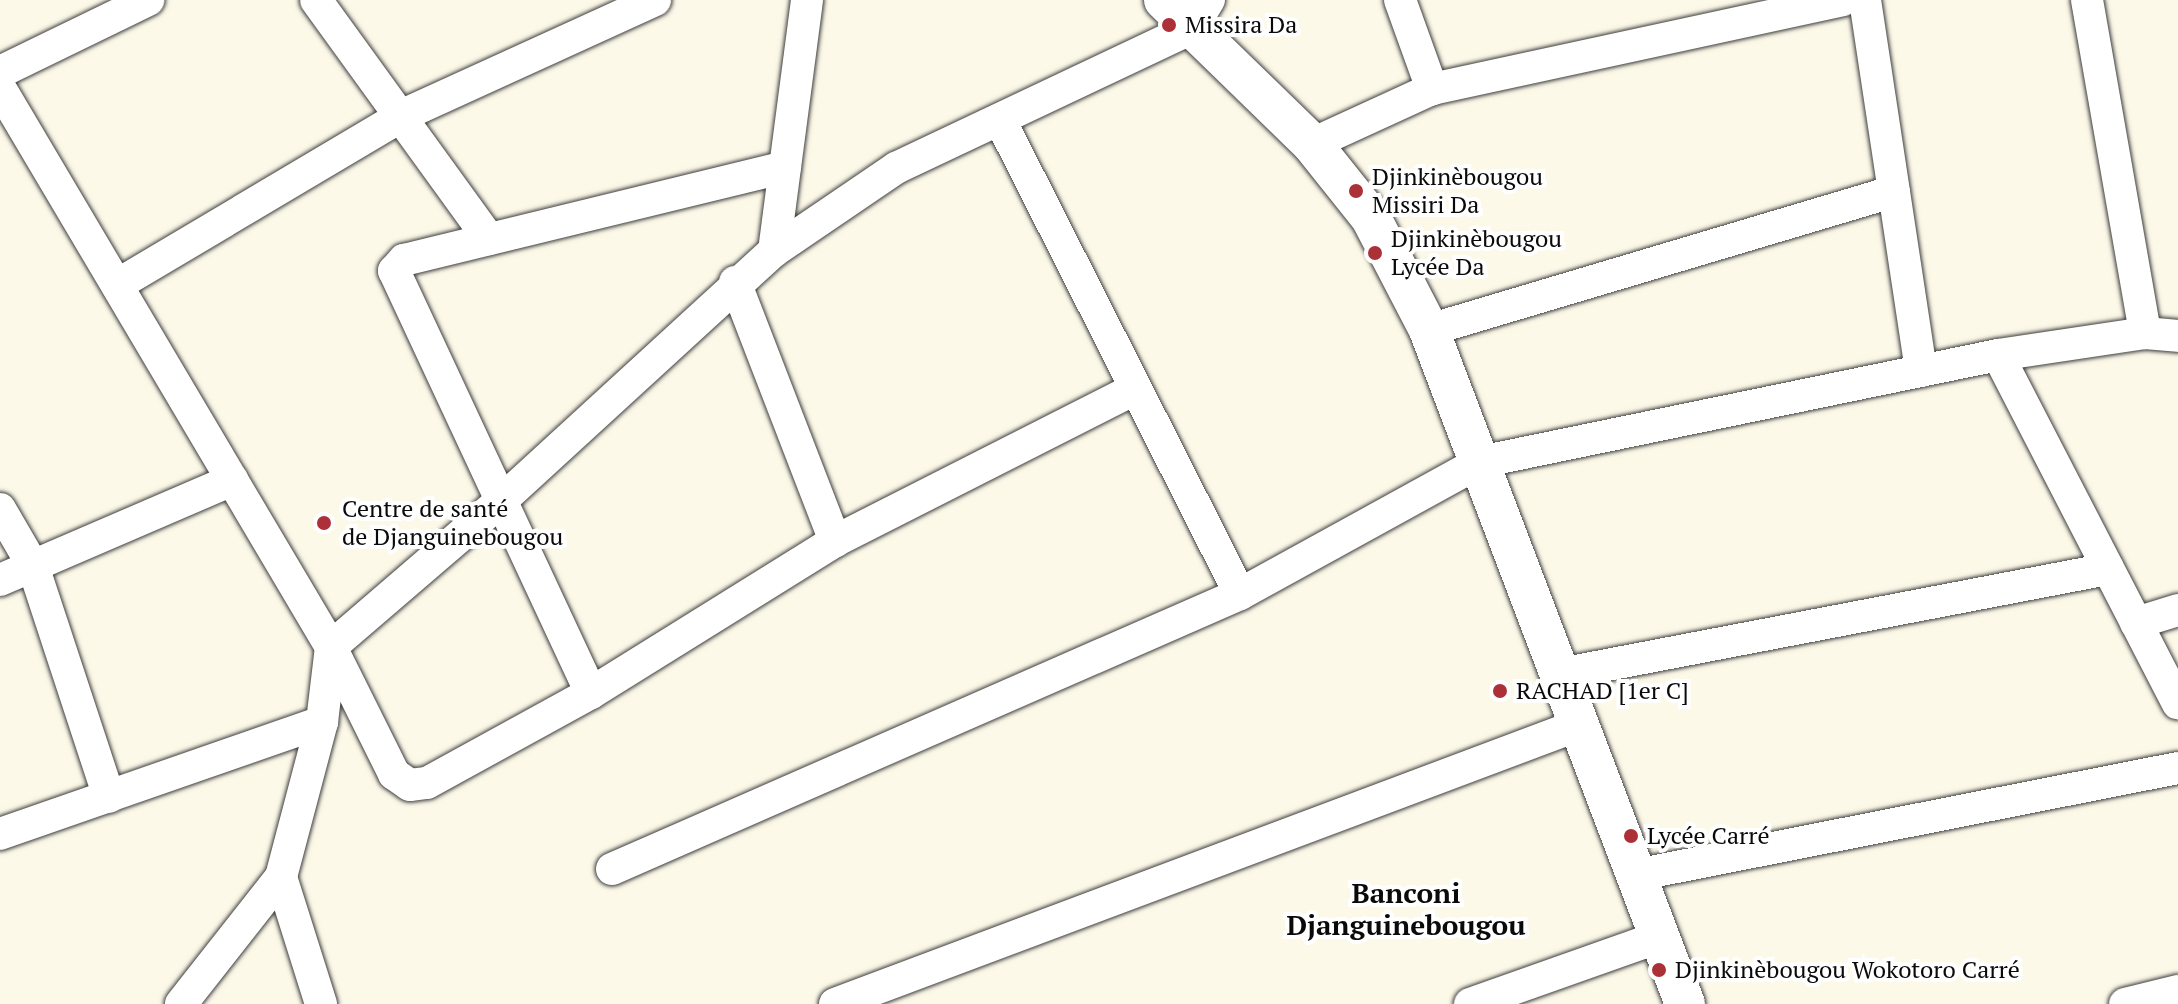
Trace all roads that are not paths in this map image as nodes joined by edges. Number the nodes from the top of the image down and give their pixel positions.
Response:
1 (148, 0) edge
2 (316, 0) edge
3 (655, 0) edge
4 (807, 0) edge
5 (1164, 0) edge
6 (1400, 0) edge
7 (1842, 0) edge
8 (1865, 0) edge
9 (2087, 0) edge
10 (1201, 14) edge
11 (0, 72) edge
12 (0, 88) edge
13 (1432, 89) junction
14 (403, 115) junction
15 (1000, 120) junction
16 (1312, 144) junction
17 (785, 167) junction
18 (1894, 191) junction
19 (489, 239) junction
20 (774, 251) junction
21 (735, 282) junction
22 (117, 285) junction
23 (1429, 330) junction
24 (2145, 333) junction
25 (2178, 336) edge
26 (1998, 355) junction
27 (1921, 371) junction
28 (1134, 389) junction
29 (1480, 462) junction
30 (232, 480) junction
31 (501, 501) junction
32 (0, 509) edge
33 (835, 541) junction
34 (33, 566) junction
35 (2108, 569) junction
36 (0, 580) edge
37 (1240, 594) junction
38 (2178, 610) edge
39 (2136, 623) junction
40 (331, 647) junction
41 (1560, 674) junction
42 (591, 693) junction
43 (2178, 703) edge
44 (322, 722) junction
45 (1579, 725) junction
46 (2178, 768) edge
47 (109, 797) junction
48 (0, 834) edge
49 (612, 869) dead end
50 (1636, 875) junction
51 (281, 877) junction
52 (1659, 937) junction
53 (2178, 991) edge
54 (181, 1004) edge
55 (321, 1004) edge
56 (835, 1004) edge
57 (1470, 1004) edge
58 (1685, 1004) edge
59 (2125, 1004) edge

1 - 11 street
2 - 14 street
3 - 14 street
4 - 17 street
5 - 10 street
6 - 13 street
7 - 13 street
8 - 18 street
9 - 24 street
10 - 15 street
10 - 16 street
12 - 22 street
13 - 16 street
14 - 19 street
14 - 22 street
15 - 20 street
15 - 28 street
16 - 23 street
17 - 19 street
17 - 20 street
18 - 23 street
18 - 27 street
19 - 31 street
20 - 21 street
21 - 31 street
21 - 33 street
22 - 30 street
23 - 29 street
24 - 25 street
24 - 26 street
26 - 27 street
26 - 35 street
27 - 29 street
28 - 33 street
28 - 37 street
29 - 37 street
29 - 41 street
30 - 34 street
30 - 40 street
31 - 40 street
31 - 42 street
32 - 34 street
33 - 42 street
34 - 36 street
34 - 47 street
35 - 39 street
35 - 41 street
37 - 49 street
38 - 39 street
39 - 43 street
40 - 42 street
40 - 44 street
41 - 45 street
44 - 47 street
44 - 51 street
45 - 50 street
45 - 56 street
46 - 50 street
47 - 48 street
50 - 52 street
51 - 54 street
51 - 55 street
52 - 57 street
52 - 58 street
53 - 59 street

